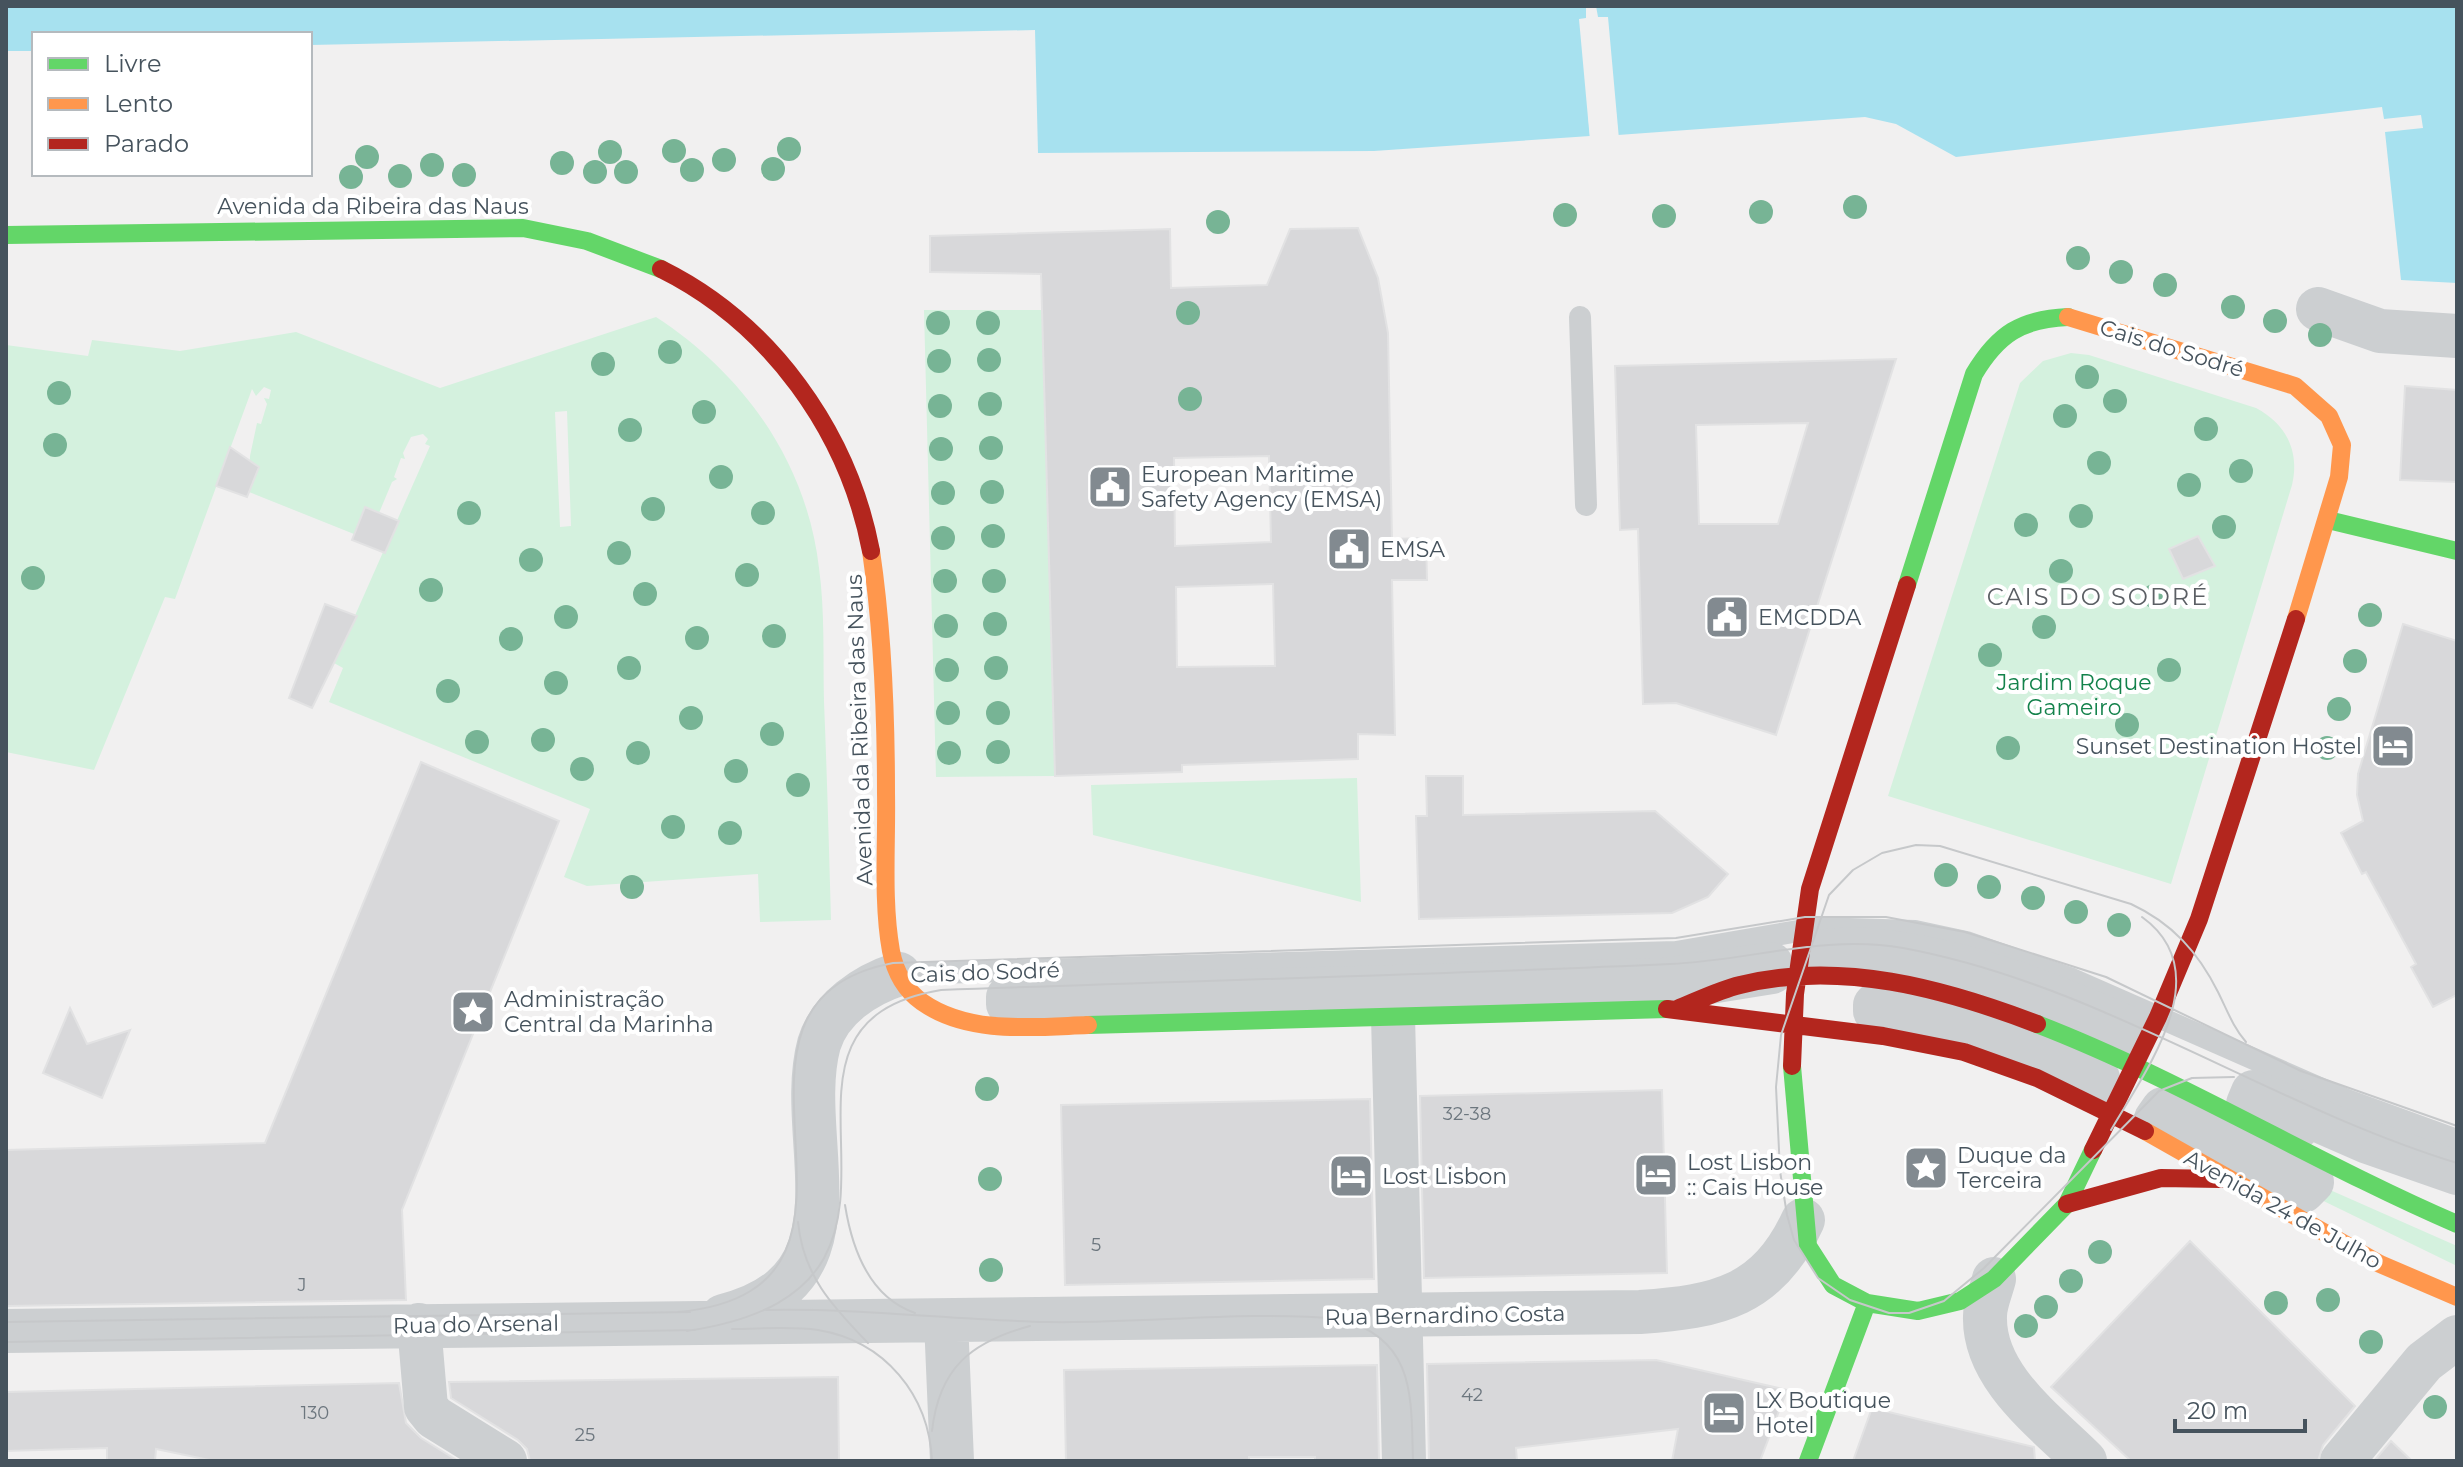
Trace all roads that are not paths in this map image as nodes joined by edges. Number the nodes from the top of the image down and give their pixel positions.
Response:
1 (6, 235) edge
2 (2318, 309) dead end
3 (1580, 317) dead end
4 (2457, 336) edge
5 (1586, 505) dead end
6 (2328, 520) junction
7 (2457, 551) edge
8 (1803, 930) junction
9 (899, 974) junction
10 (1798, 975) junction
11 (1672, 980) junction
12 (1393, 1016) junction
13 (1792, 1024) junction
14 (2126, 1064) junction
15 (2457, 1140) edge
16 (2457, 1173) edge
17 (2256, 1193) junction
18 (2457, 1201) edge
19 (2067, 1204) junction
20 (1803, 1220) junction
21 (2457, 1224) edge
22 (1994, 1279) junction
23 (2457, 1297) edge
24 (1867, 1303) junction
25 (1400, 1316) junction
26 (697, 1321) junction
27 (946, 1321) junction
28 (419, 1325) junction
29 (6, 1331) edge
30 (2457, 1337) edge
31 (505, 1461) edge
32 (952, 1461) edge
33 (1404, 1461) edge
34 (1808, 1461) edge
35 (2085, 1461) edge
36 (2342, 1461) edge

1 - 9 main road, Avenida da Ribeira das Naus
2 - 4 street
3 - 5 lane
6 - 7 main road
6 - 8 main road, Cais do Sodré
6 - 14 main road, Cais do Sodré
8 - 10 main road, Cais do Sodré
8 - 11 lane
8 - 14 lane
9 - 11 lane, Cais do Sodré
9 - 12 main road, Cais do Sodré
9 - 26 street
10 - 11 main road
10 - 13 main road, Cais do Sodré
10 - 14 main road
11 - 11 street
11 - 12 main road, Cais do Sodré
11 - 13 main road
12 - 25 street
13 - 14 main road
13 - 20 main road, Cais do Sodré
14 - 14 street
14 - 15 lane
14 - 17 main road, Avenida 24 de Julho
14 - 19 main road, Cais do Sodré
14 - 21 main road
16 - 18 street
17 - 19 main road
17 - 23 main road, Avenida 24 de Julho
19 - 22 main road, Cais do Sodré
20 - 24 main road, Cais do Sodré
20 - 25 street, Rua Bernardino Costa
22 - 24 main road, Cais do Sodré
22 - 35 street
24 - 34 main road
25 - 27 street, Rua Bernardino Costa
25 - 33 street
26 - 27 street, Rua do Arsenal
26 - 28 street, Rua do Arsenal
27 - 32 street
28 - 29 street, Rua do Arsenal
28 - 31 street
30 - 36 street

